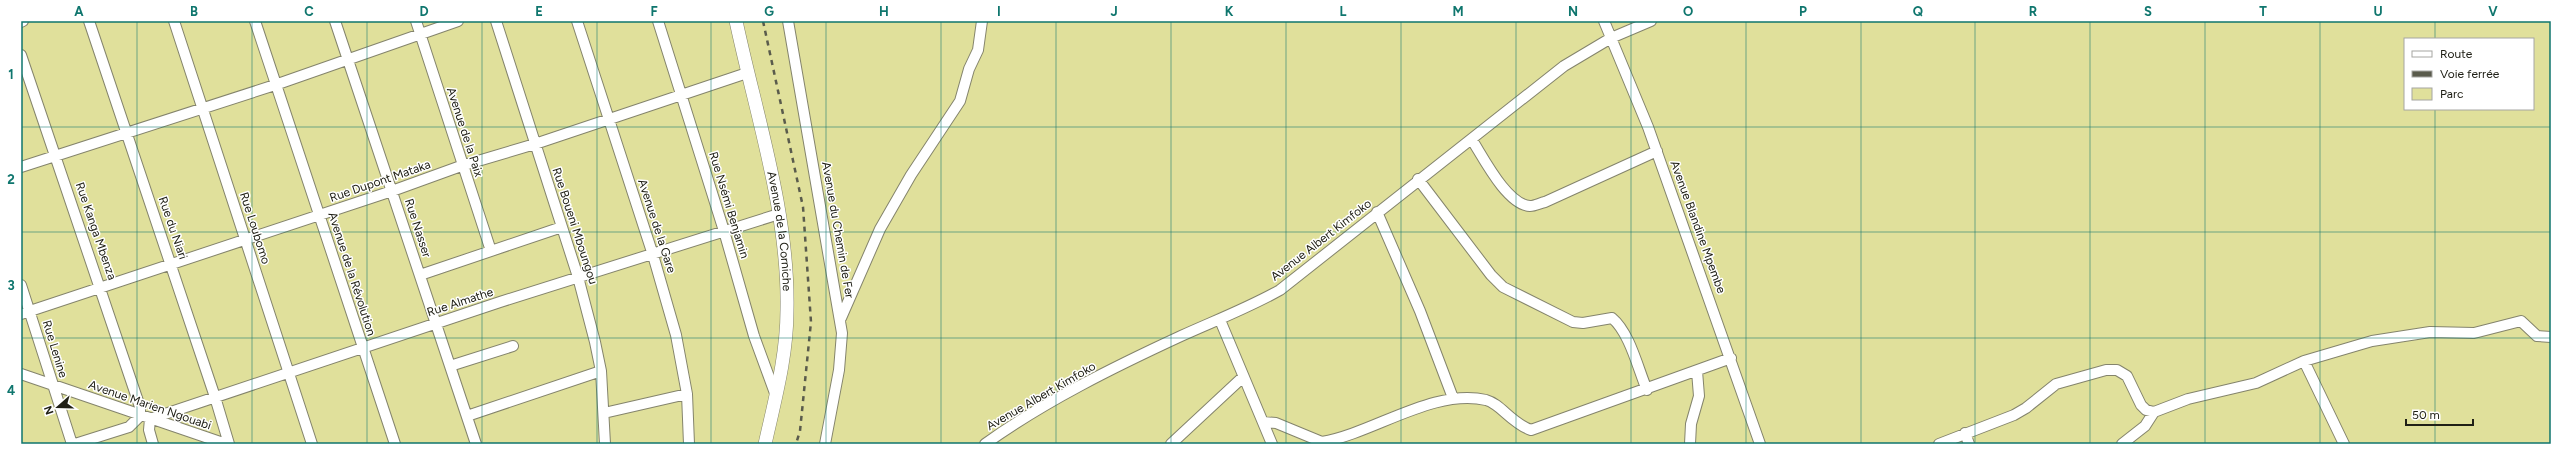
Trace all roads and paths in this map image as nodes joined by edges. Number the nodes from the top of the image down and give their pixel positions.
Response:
1 (89, 21) edge
2 (174, 21) edge
3 (255, 21) edge
4 (335, 21) edge
5 (416, 21) edge
6 (458, 21) edge
7 (496, 21) edge
8 (577, 21) edge
9 (658, 21) edge
10 (736, 21) edge
11 (788, 21) edge
12 (982, 21) edge
13 (1604, 21) edge
14 (1651, 21) edge
15 (420, 34) junction
16 (1611, 38) junction
17 (21, 55) edge
18 (348, 58) junction
19 (747, 73) junction
20 (275, 85) junction
21 (680, 95) junction
22 (202, 109) junction
23 (608, 118) junction
24 (127, 132) junction
25 (1472, 140) junction
26 (535, 144) junction
27 (1657, 151) junction
28 (57, 156) junction
29 (461, 166) junction
30 (21, 167) edge
31 (1418, 180) junction
32 (392, 191) junction
33 (1377, 212) junction
34 (779, 214) junction
35 (318, 215) junction
36 (562, 227) junction
37 (724, 231) junction
38 (245, 239) junction
39 (491, 251) junction
40 (653, 255) junction
41 (171, 263) junction
42 (420, 275) junction
43 (578, 277) junction
44 (21, 285) edge
45 (101, 288) junction
46 (26, 313) edge
47 (841, 318) junction
48 (1220, 320) junction
49 (435, 323) junction
50 (2551, 337) edge
51 (513, 346) dead end
52 (362, 348) junction
53 (1731, 358) junction
54 (2304, 361) junction
55 (450, 366) junction
56 (601, 370) junction
57 (1697, 371) junction
58 (21, 374) edge
59 (290, 374) junction
60 (1243, 377) junction
61 (53, 386) junction
62 (1647, 390) junction
63 (687, 394) junction
64 (776, 396) junction
65 (215, 397) junction
66 (1453, 398) junction
67 (2154, 412) junction
68 (604, 413) junction
69 (467, 416) junction
70 (145, 418) junction
71 (1263, 422) junction
72 (1965, 433) junction
73 (73, 444) edge
74 (153, 444) edge
75 (227, 444) edge
76 (312, 444) edge
77 (395, 444) edge
78 (476, 444) edge
79 (605, 444) edge
80 (689, 444) edge
81 (765, 444) edge
82 (825, 444) edge
83 (985, 444) edge
84 (1171, 444) edge
85 (1272, 444) edge
86 (1690, 444) edge
87 (1760, 444) edge
88 (1939, 444) edge
89 (1969, 444) edge
90 (2122, 444) edge
91 (2344, 444) edge

1 - 24 street, Rue du Niari
2 - 22 street, Rue Loubomo
3 - 20 street, Avenue de la Révolution
4 - 18 street, Rue Nasser
5 - 15 street, Avenue de la Paix
6 - 15 street
7 - 26 street, Rue Boueni Mboungou
8 - 23 street, Avenue de la Gare
9 - 21 street, Rue Nsémi Benjamin
10 - 19 street, Avenue de la Corniche
11 - 47 street, Avenue du Chemin de Fer
12 - 47 street
13 - 16 street, Avenue Blandine Mpembe
14 - 16 street, Avenue Albert Kimfoko
15 - 18 street
15 - 29 street, Avenue de la Paix
16 - 25 street, Avenue Albert Kimfoko
16 - 27 street, Avenue Blandine Mpembe
17 - 28 street, Rue Kanga Mbenza
18 - 20 street
18 - 32 street, Rue Nasser
19 - 21 street, Rue Dupont Mataka
19 - 34 street, Avenue de la Corniche
20 - 22 street
20 - 35 street, Avenue de la Révolution
21 - 23 street, Rue Dupont Mataka
21 - 37 street, Rue Nsémi Benjamin
22 - 24 street
22 - 38 street, Rue Loubomo
23 - 26 street, Rue Dupont Mataka
23 - 40 street, Avenue de la Gare
24 - 28 street
24 - 41 street, Rue du Niari
25 - 27 street
25 - 31 street, Avenue Albert Kimfoko
26 - 29 street, Rue Dupont Mataka
26 - 36 street, Rue Boueni Mboungou
27 - 53 street, Avenue Blandine Mpembe
28 - 30 street
28 - 45 street, Rue Kanga Mbenza
29 - 32 street, Rue Dupont Mataka
29 - 39 street, Avenue de la Paix
31 - 33 street, Avenue Albert Kimfoko
31 - 62 street
32 - 35 street, Rue Dupont Mataka
32 - 42 street, Rue Nasser
33 - 48 street, Avenue Albert Kimfoko
33 - 66 street
34 - 37 street, Rue Almathe
34 - 64 street, Avenue de la Corniche
35 - 38 street, Rue Dupont Mataka
35 - 52 street, Avenue de la Révolution
36 - 39 street
36 - 43 street, Rue Boueni Mboungou
37 - 40 street, Rue Almathe
37 - 64 street, Rue Nsémi Benjamin
38 - 41 street, Rue Dupont Mataka
38 - 59 street, Rue Loubomo
39 - 42 street
40 - 43 street, Rue Almathe
40 - 63 street, Avenue de la Gare
41 - 45 street, Rue Dupont Mataka
41 - 65 street, Rue du Niari
42 - 49 street, Rue Nasser
43 - 49 street, Rue Almathe
43 - 56 street, Rue Boueni Mboungou
44 - 46 street, Rue Lenine
45 - 46 street, Rue Dupont Mataka
45 - 70 street, Rue Kanga Mbenza
46 - 61 street, Rue Lenine
47 - 82 street, Avenue du Chemin de Fer
48 - 60 street
48 - 83 street, Avenue Albert Kimfoko
49 - 52 street, Rue Almathe
49 - 55 street, Rue Nasser
50 - 54 street
51 - 55 street
52 - 59 street, Rue Almathe
52 - 77 street, Avenue de la Révolution
53 - 57 street
53 - 87 street, Avenue Blandine Mpembe
54 - 67 street
54 - 91 street
55 - 69 street, Rue Nasser
56 - 68 street, Rue Boueni Mboungou
56 - 69 street
57 - 62 street
57 - 86 street
58 - 61 street, Avenue Marien Ngouabi
59 - 65 street, Rue Almathe
59 - 76 street, Rue Loubomo
60 - 71 street
60 - 84 street
61 - 70 street, Avenue Marien Ngouabi
61 - 73 street, Rue Lenine
62 - 66 street
63 - 68 street
63 - 80 street, Avenue de la Gare
64 - 81 street, Avenue de la Corniche
65 - 70 street, Rue Almathe
65 - 75 street, Rue du Niari
66 - 71 street
67 - 72 street
67 - 90 street
68 - 79 street, Rue Boueni Mboungou
69 - 78 street, Rue Nasser
70 - 73 street, Rue Almathe
70 - 74 street, Rue Kanga Mbenza
70 - 75 street, Avenue Marien Ngouabi
71 - 85 street
72 - 88 street
72 - 89 street

